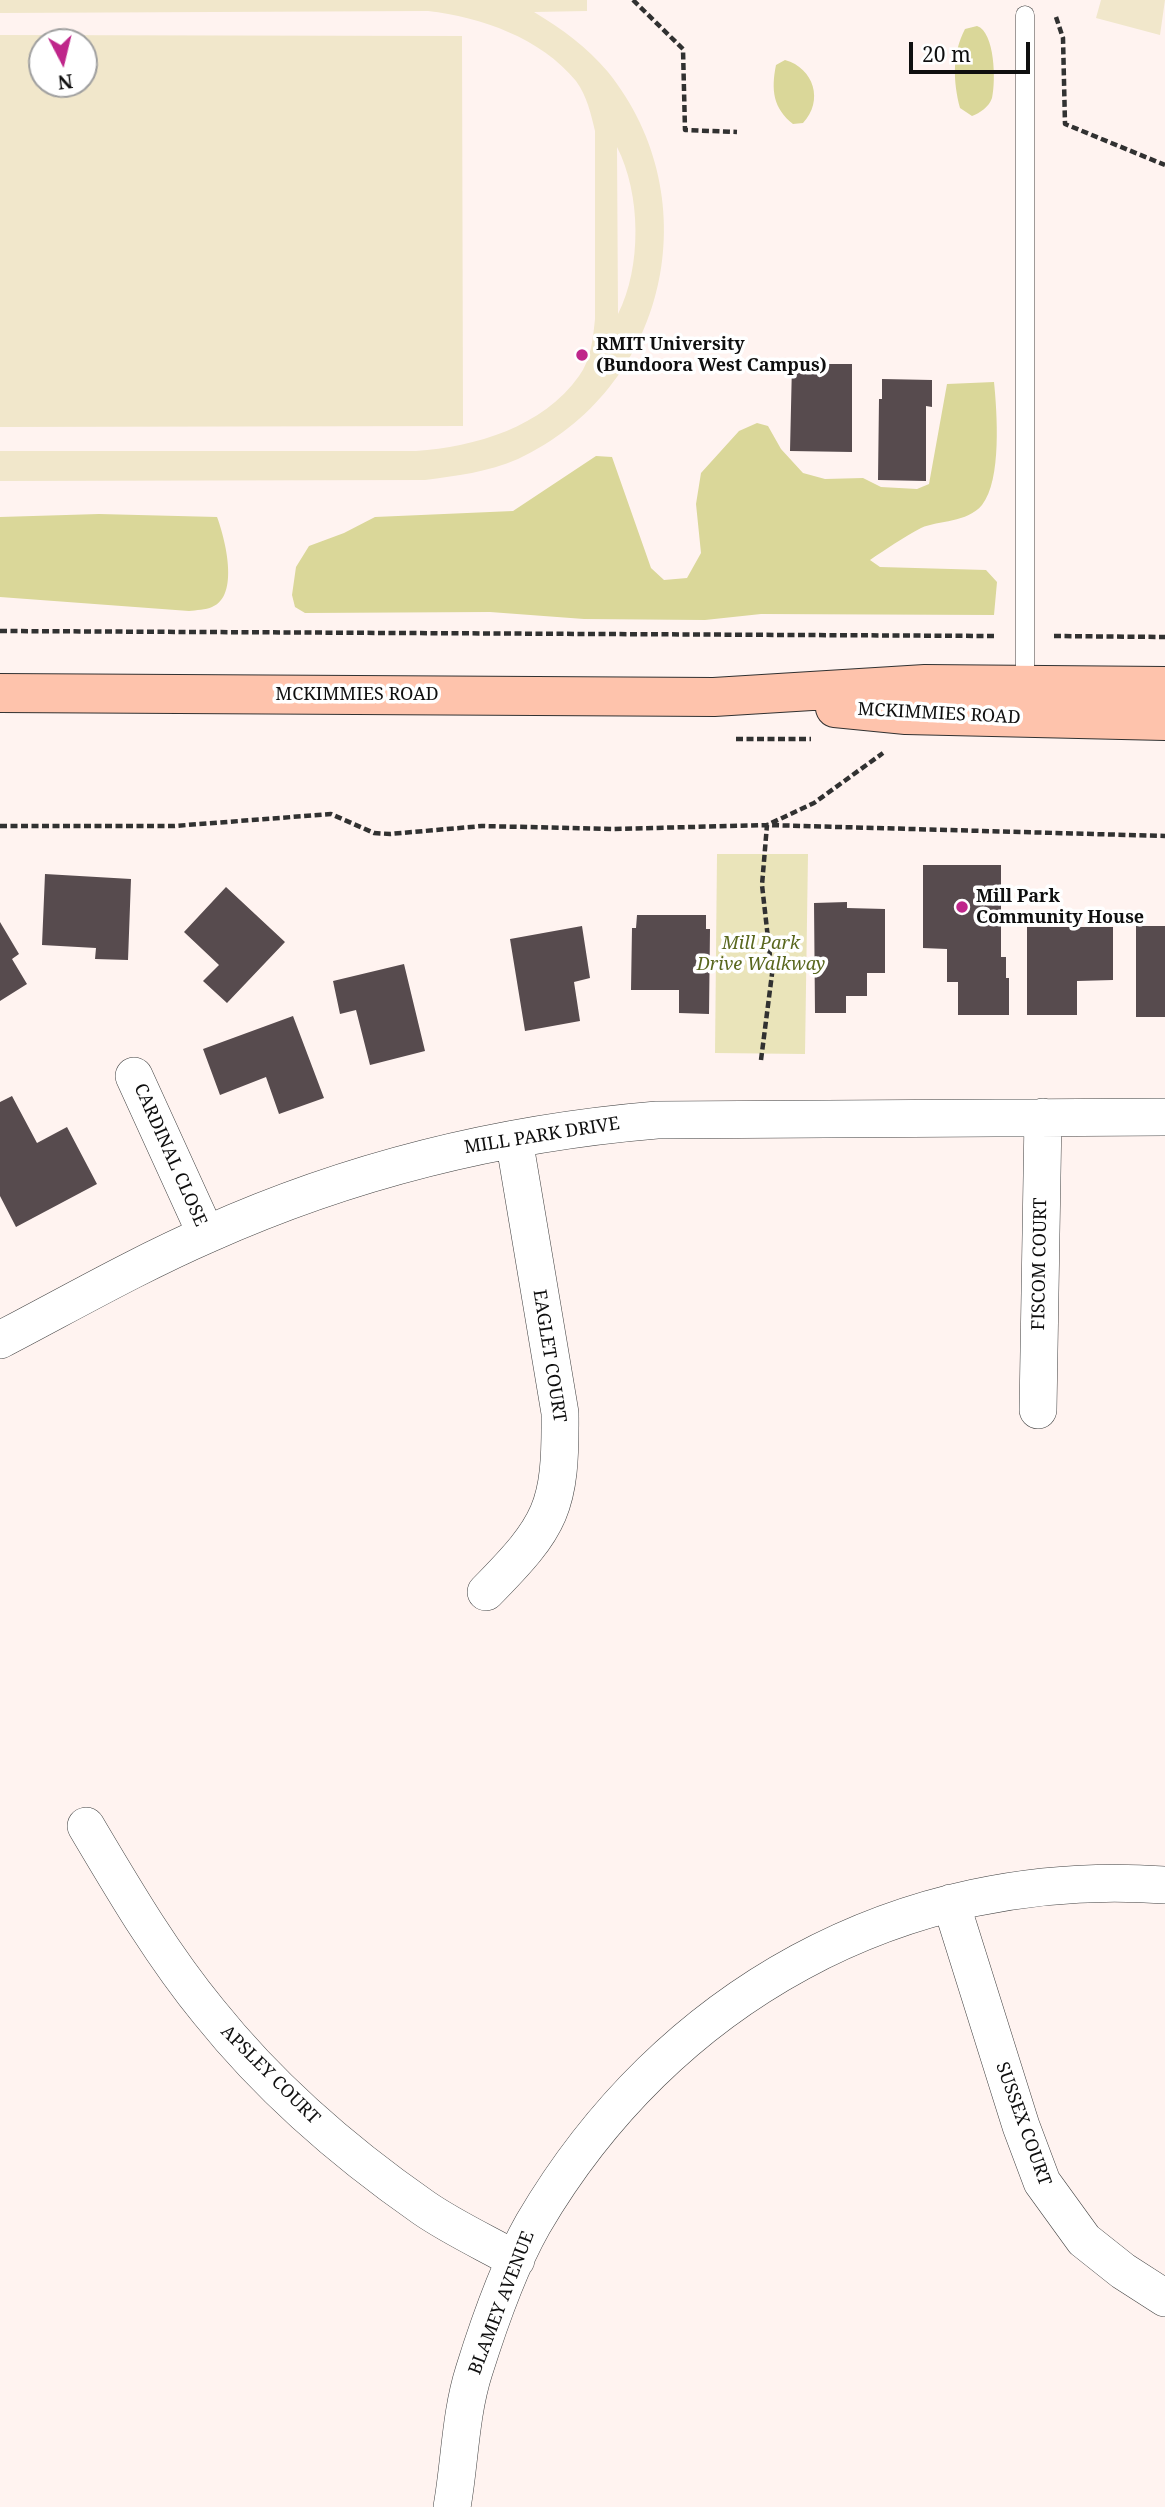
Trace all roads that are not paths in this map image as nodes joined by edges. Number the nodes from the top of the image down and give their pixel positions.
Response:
1 (1026, 15) dead end
2 (1025, 685) junction
3 (1165, 686) edge
4 (0, 693) edge
5 (713, 697) junction
6 (1165, 721) edge
7 (134, 1076) dead end
8 (1043, 1117) junction
9 (1165, 1117) edge
10 (514, 1139) junction
11 (206, 1234) junction
12 (0, 1340) edge
13 (1038, 1410) dead end
14 (486, 1592) dead end
15 (86, 1826) dead end
16 (1165, 1885) edge
17 (951, 1903) junction
18 (516, 2260) junction
19 (1165, 2298) edge
20 (452, 2507) edge

1 - 2 lane
2 - 3 main road, MCKIMMIES ROAD
2 - 5 main road, MCKIMMIES ROAD
4 - 5 main road, MCKIMMIES ROAD
5 - 6 main road, MCKIMMIES ROAD
7 - 11 street, CARDINAL CLOSE
8 - 9 street, MILL PARK DRIVE
8 - 10 street, MILL PARK DRIVE
8 - 13 street, FISCOM COURT
10 - 11 street, MILL PARK DRIVE
10 - 14 street, EAGLET COURT
11 - 12 street, MILL PARK DRIVE
15 - 18 street, APSLEY COURT
16 - 17 street, BLAMEY AVENUE
17 - 18 street, BLAMEY AVENUE
17 - 19 street, SUSSEX COURT
18 - 20 street, BLAMEY AVENUE

